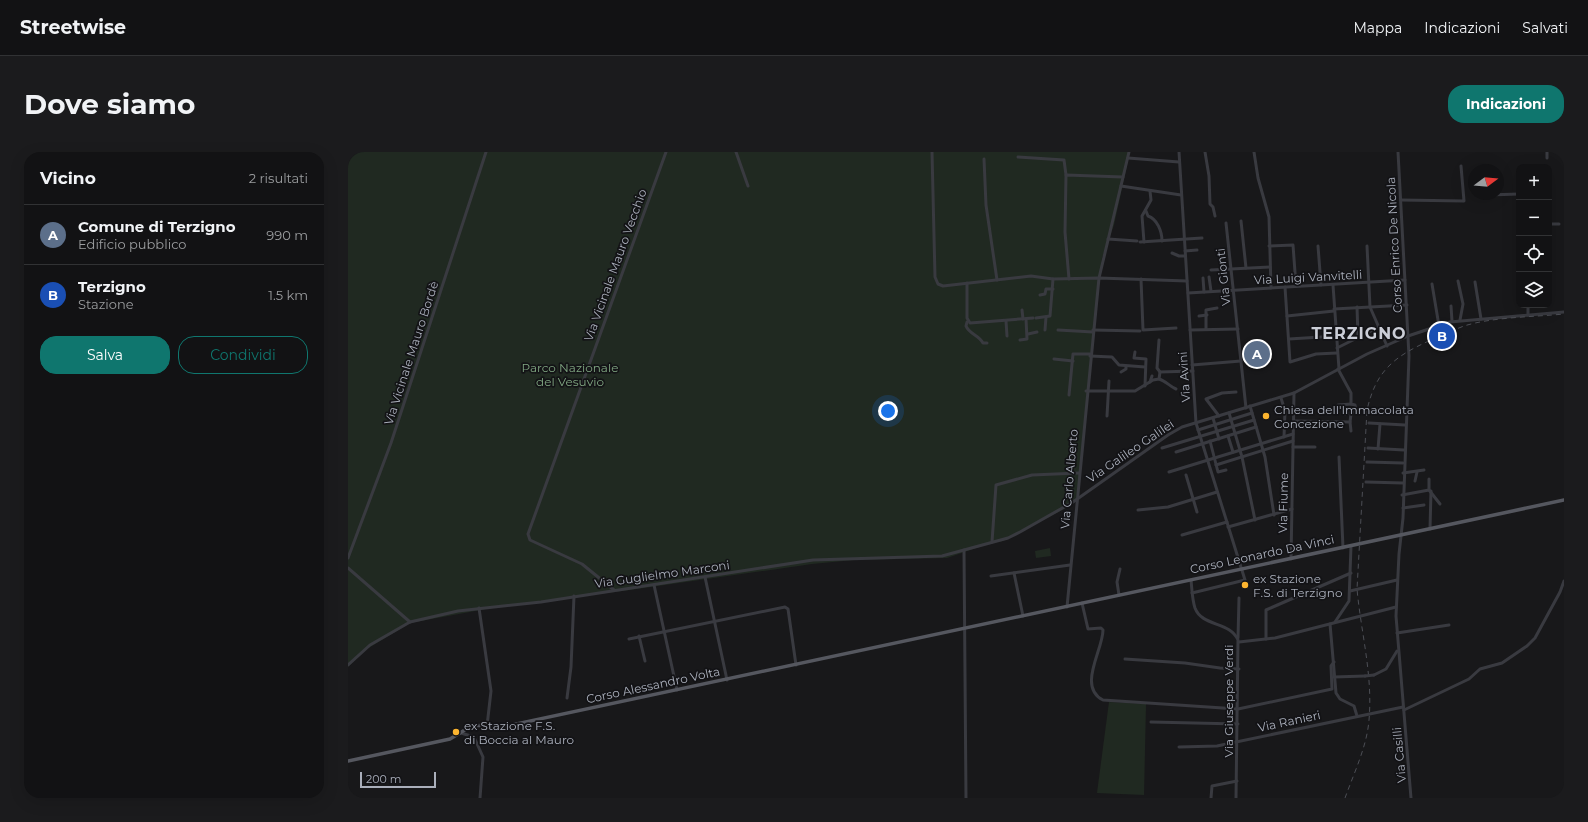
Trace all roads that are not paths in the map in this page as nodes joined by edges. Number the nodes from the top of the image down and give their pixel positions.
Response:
1 (486, 152) edge
2 (666, 152) edge
3 (736, 152) edge
4 (932, 152) edge
5 (1129, 152) edge
6 (1179, 152) edge
7 (1205, 152) edge
8 (1254, 152) edge
9 (1398, 152) edge
10 (1547, 152) edge
11 (1018, 157) dead end
12 (1128, 158) junction
13 (1547, 158) dead end
14 (984, 159) dead end
15 (1179, 162) junction
16 (1462, 166) dead end
17 (1066, 175) junction
18 (1123, 178) junction
19 (748, 186) dead end
20 (1121, 186) junction
21 (1150, 191) junction
22 (1504, 194) edge
23 (1516, 194) edge
24 (1181, 195) junction
25 (1401, 200) junction
26 (1146, 211) junction
27 (1215, 216) dead end
28 (1241, 221) dead end
29 (1226, 223) dead end
30 (1552, 224) edge
31 (1559, 224) dead end
32 (1202, 238) dead end
33 (1108, 239) junction
34 (1184, 239) junction
35 (1162, 241) junction
36 (1140, 242) junction
37 (1269, 246) junction
38 (1318, 246) dead end
39 (1367, 246) dead end
40 (1185, 250) junction
41 (1197, 250) dead end
42 (1172, 253) dead end
43 (1185, 256) junction
44 (1270, 267) junction
45 (1246, 268) junction
46 (1232, 269) junction
47 (1211, 270) dead end
48 (1210, 277) dead end
49 (1099, 278) junction
50 (1203, 278) dead end
51 (1053, 279) junction
52 (1069, 279) junction
53 (1141, 279) junction
54 (997, 280) junction
55 (1405, 280) junction
56 (1187, 281) junction
57 (1458, 281) dead end
58 (1369, 282) junction
59 (1475, 282) dead end
60 (967, 283) junction
61 (1432, 284) dead end
62 (1321, 285) junction
63 (1333, 285) junction
64 (1296, 286) junction
65 (1285, 287) junction
66 (1053, 288) junction
67 (1271, 288) junction
68 (1234, 290) junction
69 (1211, 291) junction
70 (1204, 292) junction
71 (1188, 293) junction
72 (1040, 295) dead end
73 (1407, 305) junction
74 (1451, 306) dead end
75 (1370, 307) junction
76 (1217, 308) dead end
77 (1357, 308) junction
78 (1528, 308) edge
79 (1022, 310) dead end
80 (1334, 310) junction
81 (1564, 312) edge
82 (1528, 315) junction
83 (1199, 316) dead end
84 (1207, 316) junction
85 (1287, 316) junction
86 (1046, 317) junction
87 (1024, 319) junction
88 (1481, 319) junction
89 (1460, 320) junction
90 (1006, 321) junction
91 (967, 322) junction
92 (1452, 322) junction
93 (1439, 326) junction
94 (1379, 327) junction
95 (1176, 328) dead end
96 (1238, 329) junction
97 (1046, 330) dead end
98 (1058, 330) dead end
99 (1190, 330) junction
100 (1205, 330) junction
101 (1093, 331) junction
102 (1140, 331) dead end
103 (1037, 332) dead end
104 (1028, 334) junction
105 (1007, 336) dead end
106 (1337, 336) junction
107 (1358, 336) junction
108 (1407, 337) junction
109 (1289, 339) junction
110 (1020, 340) dead end
111 (1158, 340) dead end
112 (988, 343) dead end
113 (1387, 346) junction
114 (1337, 348) junction
115 (1135, 352) dead end
116 (1337, 353) junction
117 (1090, 355) junction
118 (1054, 359) dead end
119 (1072, 361) junction
120 (1241, 361) junction
121 (1192, 365) junction
122 (1126, 366) junction
123 (1137, 367) junction
124 (1145, 367) junction
125 (1338, 369) junction
126 (1137, 371) dead end
127 (1193, 371) junction
128 (1121, 372) dead end
129 (1160, 372) junction
130 (1152, 376) dead end
131 (1159, 379) junction
132 (1109, 381) dead end
133 (1150, 382) junction
134 (1145, 386) junction
135 (1176, 389) dead end
136 (1086, 391) junction
137 (1107, 391) junction
138 (1236, 392) dead end
139 (1294, 393) junction
140 (1069, 395) dead end
141 (1281, 398) junction
142 (1351, 404) junction
143 (1338, 405) dead end
144 (1248, 407) junction
145 (1229, 413) junction
146 (1252, 413) junction
147 (1345, 414) dead end
148 (1351, 414) dead end
149 (1107, 416) dead end
150 (1219, 416) junction
151 (1212, 418) junction
152 (1231, 420) junction
153 (1254, 420) junction
154 (1294, 421) junction
155 (1350, 422) junction
156 (1196, 423) junction
157 (1369, 423) dead end
158 (1380, 424) junction
159 (1215, 425) junction
160 (1405, 425) junction
161 (1233, 426) junction
162 (1256, 427) junction
163 (1198, 430) junction
164 (1217, 431) junction
165 (1352, 431) dead end
166 (1235, 434) junction
167 (1294, 434) junction
168 (1200, 436) junction
169 (1228, 436) junction
170 (1284, 436) junction
171 (1219, 439) junction
172 (1210, 441) junction
173 (1293, 441) junction
174 (1202, 443) junction
175 (1261, 443) junction
176 (1293, 447) junction
177 (1315, 447) dead end
178 (1162, 448) dead end
179 (1368, 448) dead end
180 (1378, 449) junction
181 (1240, 450) junction
182 (1263, 450) junction
183 (1404, 450) junction
184 (1176, 452) dead end
185 (1232, 452) junction
186 (1242, 457) junction
187 (1339, 457) dead end
188 (1214, 458) junction
189 (1207, 460) junction
190 (1367, 462) dead end
191 (1404, 463) junction
192 (1216, 465) junction
193 (1226, 470) dead end
194 (1424, 470) dead end
195 (1169, 472) dead end
196 (1417, 472) junction
197 (1079, 473) junction
198 (1403, 473) junction
199 (1186, 475) dead end
200 (1430, 479) dead end
201 (1415, 481) dead end
202 (1366, 482) dead end
203 (1403, 483) junction
204 (1430, 491) junction
205 (1217, 492) junction
206 (1402, 495) junction
207 (1193, 499) junction
208 (1076, 500) junction
209 (1564, 500) edge
210 (1440, 504) dead end
211 (1424, 505) dead end
212 (1403, 508) junction
213 (1292, 509) junction
214 (1138, 510) dead end
215 (1197, 512) dead end
216 (1274, 515) junction
217 (1255, 520) junction
218 (1227, 522) junction
219 (1228, 527) junction
220 (1430, 529) junction
221 (1182, 535) dead end
222 (1401, 535) junction
223 (992, 542) junction
224 (1351, 546) junction
225 (1343, 548) junction
226 (964, 550) junction
227 (348, 558) edge
228 (1291, 559) junction
229 (1070, 565) junction
230 (348, 568) edge
231 (1120, 569) dead end
232 (1241, 569) junction
233 (1014, 573) junction
234 (1351, 573) junction
235 (991, 576) dead end
236 (705, 577) junction
237 (1191, 580) junction
238 (1397, 580) junction
239 (1564, 581) edge
240 (654, 585) junction
241 (614, 590) junction
242 (1350, 591) junction
243 (1192, 593) junction
244 (1119, 595) junction
245 (574, 596) junction
246 (1239, 598) dead end
247 (1082, 603) junction
248 (1067, 606) junction
249 (1396, 607) junction
250 (479, 608) junction
251 (1023, 616) junction
252 (714, 620) junction
253 (410, 622) junction
254 (1336, 622) junction
255 (1330, 624) junction
256 (1449, 626) dead end
257 (965, 629) junction
258 (664, 631) junction
259 (1397, 633) junction
260 (639, 636) junction
261 (629, 638) dead end
262 (1266, 639) junction
263 (1238, 640) junction
264 (1398, 650) junction
265 (1125, 659) dead end
266 (645, 662) dead end
267 (1334, 662) junction
268 (348, 665) edge
269 (796, 665) junction
270 (1239, 669) junction
271 (1334, 677) junction
272 (727, 680) junction
273 (677, 690) junction
274 (567, 698) dead end
275 (1403, 708) junction
276 (1238, 709) junction
277 (1357, 716) junction
278 (1151, 722) dead end
279 (1238, 724) junction
280 (487, 726) junction
281 (461, 733) junction
282 (1237, 742) junction
283 (1179, 747) dead end
284 (348, 760) edge
285 (1237, 780) junction
286 (480, 798) edge
287 (966, 798) edge
288 (1211, 798) edge
289 (1236, 798) edge
290 (1411, 798) edge

1 - 227 street, Via Vicinale Mauro Bordè
2 - 241 street, Via Vicinale Mauro Vecchio
3 - 19 street
4 - 60 street
5 - 12 street, Via Carlo Alberto
6 - 15 street, Via Avini
7 - 27 street
8 - 37 street
9 - 25 street, Corso Enrico De Nicola
10 - 13 street
11 - 17 street
12 - 15 street
12 - 18 street, Via Carlo Alberto
14 - 54 street
15 - 24 street, Via Avini
16 - 25 street
17 - 18 street
17 - 52 street
18 - 20 street, Via Carlo Alberto
20 - 21 street
20 - 33 street, Via Carlo Alberto
21 - 24 street
21 - 26 street
22 - 23 street
24 - 34 street, Via Avini
25 - 55 street, Corso Enrico De Nicola
26 - 35 street
26 - 36 street
28 - 45 street
29 - 46 street, Via Gionti
30 - 31 street
32 - 34 street
33 - 36 street
33 - 49 street, Via Carlo Alberto
34 - 35 street
34 - 40 street, Via Avini
35 - 36 street
37 - 44 street
37 - 64 street
38 - 62 street
39 - 58 street
40 - 41 street
40 - 43 street, Via Avini
42 - 43 street
43 - 56 street, Via Avini
44 - 45 street
44 - 67 street
45 - 46 street
46 - 47 street
46 - 68 street, Via Gionti
48 - 69 street
49 - 52 street
49 - 53 street
49 - 101 street, Via Carlo Alberto
50 - 70 street
51 - 52 street
51 - 54 street
51 - 66 street
53 - 56 street
53 - 95 street
54 - 60 street
55 - 58 street, Via Luigi Vanvitelli
55 - 73 street, Corso Enrico De Nicola
56 - 71 street, Via Avini
57 - 89 street
58 - 63 street, Via Luigi Vanvitelli
58 - 75 street
59 - 88 street
60 - 91 street
61 - 93 street
62 - 63 street, Via Luigi Vanvitelli
62 - 64 street, Via Luigi Vanvitelli
63 - 80 street
64 - 65 street, Via Luigi Vanvitelli
65 - 67 street, Via Luigi Vanvitelli
65 - 85 street
66 - 72 street
66 - 86 street
67 - 68 street, Via Luigi Vanvitelli
68 - 69 street, Via Luigi Vanvitelli
68 - 96 street, Via Gionti
69 - 70 street, Via Luigi Vanvitelli
70 - 71 street, Via Luigi Vanvitelli
71 - 99 street, Via Avini
73 - 75 street
73 - 108 street, Corso Enrico De Nicola
74 - 92 street
75 - 77 street
75 - 94 street
76 - 84 street
77 - 80 street
77 - 107 street
78 - 82 street
79 - 87 street
80 - 85 street
80 - 106 street
81 - 82 street, Via Galileo Galilei
82 - 88 street, Via Galileo Galilei
83 - 84 street
84 - 100 street
85 - 109 street
86 - 87 street
86 - 97 street
87 - 90 street
87 - 104 street
88 - 89 street, Via Galileo Galilei
89 - 92 street, Via Galileo Galilei
90 - 91 street
90 - 105 street
91 - 112 street
92 - 93 street, Via Galileo Galilei
93 - 108 street, Via Galileo Galilei
94 - 107 street
94 - 113 street
96 - 100 street
96 - 120 street, Via Gionti
98 - 101 street
99 - 100 street
99 - 121 street, Via Avini
101 - 102 street
101 - 117 street, Via Carlo Alberto
103 - 104 street
104 - 110 street
106 - 109 street
106 - 114 street
107 - 114 street
108 - 113 street, Via Galileo Galilei
108 - 160 street, Corso Enrico De Nicola
109 - 116 street
111 - 129 street
113 - 125 street, Via Galileo Galilei
114 - 116 street
115 - 124 street
116 - 125 street
117 - 119 street
117 - 122 street
117 - 136 street, Via Carlo Alberto
118 - 119 street
119 - 140 street
120 - 121 street
120 - 144 street, Via Gionti
121 - 127 street, Via Avini
122 - 123 street
122 - 128 street
123 - 124 street
123 - 126 street
124 - 134 street
125 - 139 street, Via Galileo Galilei
125 - 142 street
127 - 129 street
127 - 156 street, Via Avini
129 - 131 street
130 - 133 street
131 - 133 street
131 - 135 street
132 - 137 street
133 - 134 street
134 - 137 street
136 - 137 street
136 - 197 street, Via Carlo Alberto
137 - 149 street
138 - 150 street
139 - 141 street, Via Galileo Galilei
139 - 154 street, Via Fiume
141 - 144 street, Via Galileo Galilei
141 - 170 street
142 - 143 street
142 - 147 street
144 - 145 street, Via Galileo Galilei
144 - 146 street, Via Gionti
145 - 150 street, Via Galileo Galilei
145 - 152 street
146 - 152 street
146 - 153 street, Via Gionti
148 - 155 street
150 - 151 street, Via Galileo Galilei
151 - 156 street, Via Galileo Galilei
151 - 159 street
152 - 159 street
152 - 161 street
153 - 161 street
153 - 162 street, Via Gionti
154 - 155 street
154 - 167 street, Via Fiume
155 - 165 street
156 - 163 street, Via Avini
156 - 208 street, Via Galileo Galilei
157 - 158 street
158 - 160 street
158 - 180 street
159 - 163 street
159 - 164 street
160 - 183 street, Corso Enrico De Nicola
161 - 164 street
161 - 166 street
162 - 166 street
162 - 175 street, Via Gionti
163 - 168 street, Via Avini
164 - 168 street
164 - 171 street
166 - 169 street
166 - 181 street
167 - 170 street
167 - 173 street, Via Fiume
168 - 174 street, Via Avini
168 - 178 street
169 - 171 street
169 - 185 street
170 - 175 street
171 - 172 street
172 - 174 street
172 - 188 street
173 - 176 street, Via Fiume
173 - 182 street
174 - 184 street
174 - 189 street, Via Avini
175 - 181 street
175 - 182 street, Via Gionti
176 - 177 street
176 - 213 street, Via Fiume
179 - 180 street
180 - 183 street
181 - 185 street
181 - 186 street
182 - 186 street
182 - 216 street, Via Gionti
183 - 191 street, Corso Enrico De Nicola
185 - 188 street
186 - 192 street
186 - 217 street
187 - 225 street
188 - 189 street
188 - 192 street
189 - 195 street
189 - 205 street, Via Avini
190 - 191 street
191 - 198 street, Corso Enrico De Nicola
192 - 193 street
194 - 196 street
196 - 198 street
196 - 201 street
197 - 208 street, Via Carlo Alberto
197 - 223 street
198 - 203 street, Corso Enrico De Nicola
199 - 207 street
200 - 204 street
202 - 203 street
203 - 206 street, Corso Enrico De Nicola
204 - 206 street
204 - 210 street
204 - 220 street
205 - 207 street
205 - 218 street, Via Avini
206 - 212 street, Corso Enrico De Nicola
207 - 214 street
207 - 215 street
208 - 223 street, Via Galileo Galilei
208 - 229 street, Via Carlo Alberto
209 - 220 main road, Corso Leonardo Da Vinci
211 - 212 street
212 - 222 street, Corso Enrico De Nicola
213 - 216 street
213 - 228 street, Via Fiume
216 - 217 street
217 - 219 street
218 - 219 street, Via Avini
218 - 221 street
219 - 232 street, Via Avini
220 - 222 main road, Corso Leonardo Da Vinci
222 - 224 main road, Corso Leonardo Da Vinci
222 - 238 street, Via Casilli
223 - 226 street, Via Guglielmo Marconi
224 - 225 main road, Corso Leonardo Da Vinci
224 - 234 street
225 - 228 main road, Corso Leonardo Da Vinci
226 - 236 street, Via Guglielmo Marconi
226 - 257 street
228 - 232 main road, Corso Leonardo Da Vinci
229 - 233 street
229 - 248 street, Via Carlo Alberto
230 - 253 street
231 - 244 street
232 - 237 main road, Corso Leonardo Da Vinci
232 - 243 street
233 - 235 street
233 - 251 street
234 - 242 street
234 - 262 street
236 - 240 street, Via Guglielmo Marconi
236 - 252 street
237 - 243 street, Via Giuseppe Verdi
237 - 244 main road, Corso Leonardo Da Vinci
238 - 242 street
238 - 249 street, Via Casilli
239 - 275 street, Via Ranieri
240 - 241 street, Via Guglielmo Marconi
240 - 258 street
241 - 245 street, Via Guglielmo Marconi
242 - 254 street
243 - 263 street, Via Giuseppe Verdi
244 - 247 main road, Corso Leonardo Da Vinci
245 - 250 street, Via Guglielmo Marconi
245 - 274 street
246 - 263 street
247 - 248 main road, Corso Leonardo Da Vinci
247 - 276 street
248 - 251 main road, Corso Leonardo Da Vinci
249 - 254 street
249 - 259 street, Via Casilli
250 - 253 street, Via Guglielmo Marconi
250 - 280 street
251 - 257 main road, Corso Leonardo Da Vinci
252 - 258 street
252 - 269 street
252 - 272 street
253 - 268 street, Via Guglielmo Marconi
254 - 255 street
255 - 262 street
255 - 267 street
256 - 259 street
257 - 269 main road, Corso Alessandro Volta
257 - 287 street
258 - 260 street
258 - 273 street
259 - 264 street, Via Casilli
260 - 261 street
260 - 266 street
262 - 263 street
263 - 270 street, Via Giuseppe Verdi
264 - 271 street, bridge
264 - 275 street, Via Casilli
265 - 270 street
267 - 271 street
267 - 276 street
269 - 272 main road, Corso Alessandro Volta
270 - 276 street, Via Giuseppe Verdi
271 - 277 street
272 - 273 main road, Corso Alessandro Volta
273 - 280 main road, Corso Alessandro Volta
275 - 277 street, Via Ranieri
275 - 290 street, Via Casilli
276 - 279 street, Via Giuseppe Verdi
277 - 282 street, Via Ranieri
278 - 279 street
279 - 282 street, Via Giuseppe Verdi
280 - 281 main road, Corso Alessandro Volta
281 - 284 main road, Corso Alessandro Volta
281 - 286 street
282 - 283 street, Via Ranieri
282 - 285 street, Via Giuseppe Verdi
285 - 288 street
285 - 289 street, Via Giuseppe Verdi

